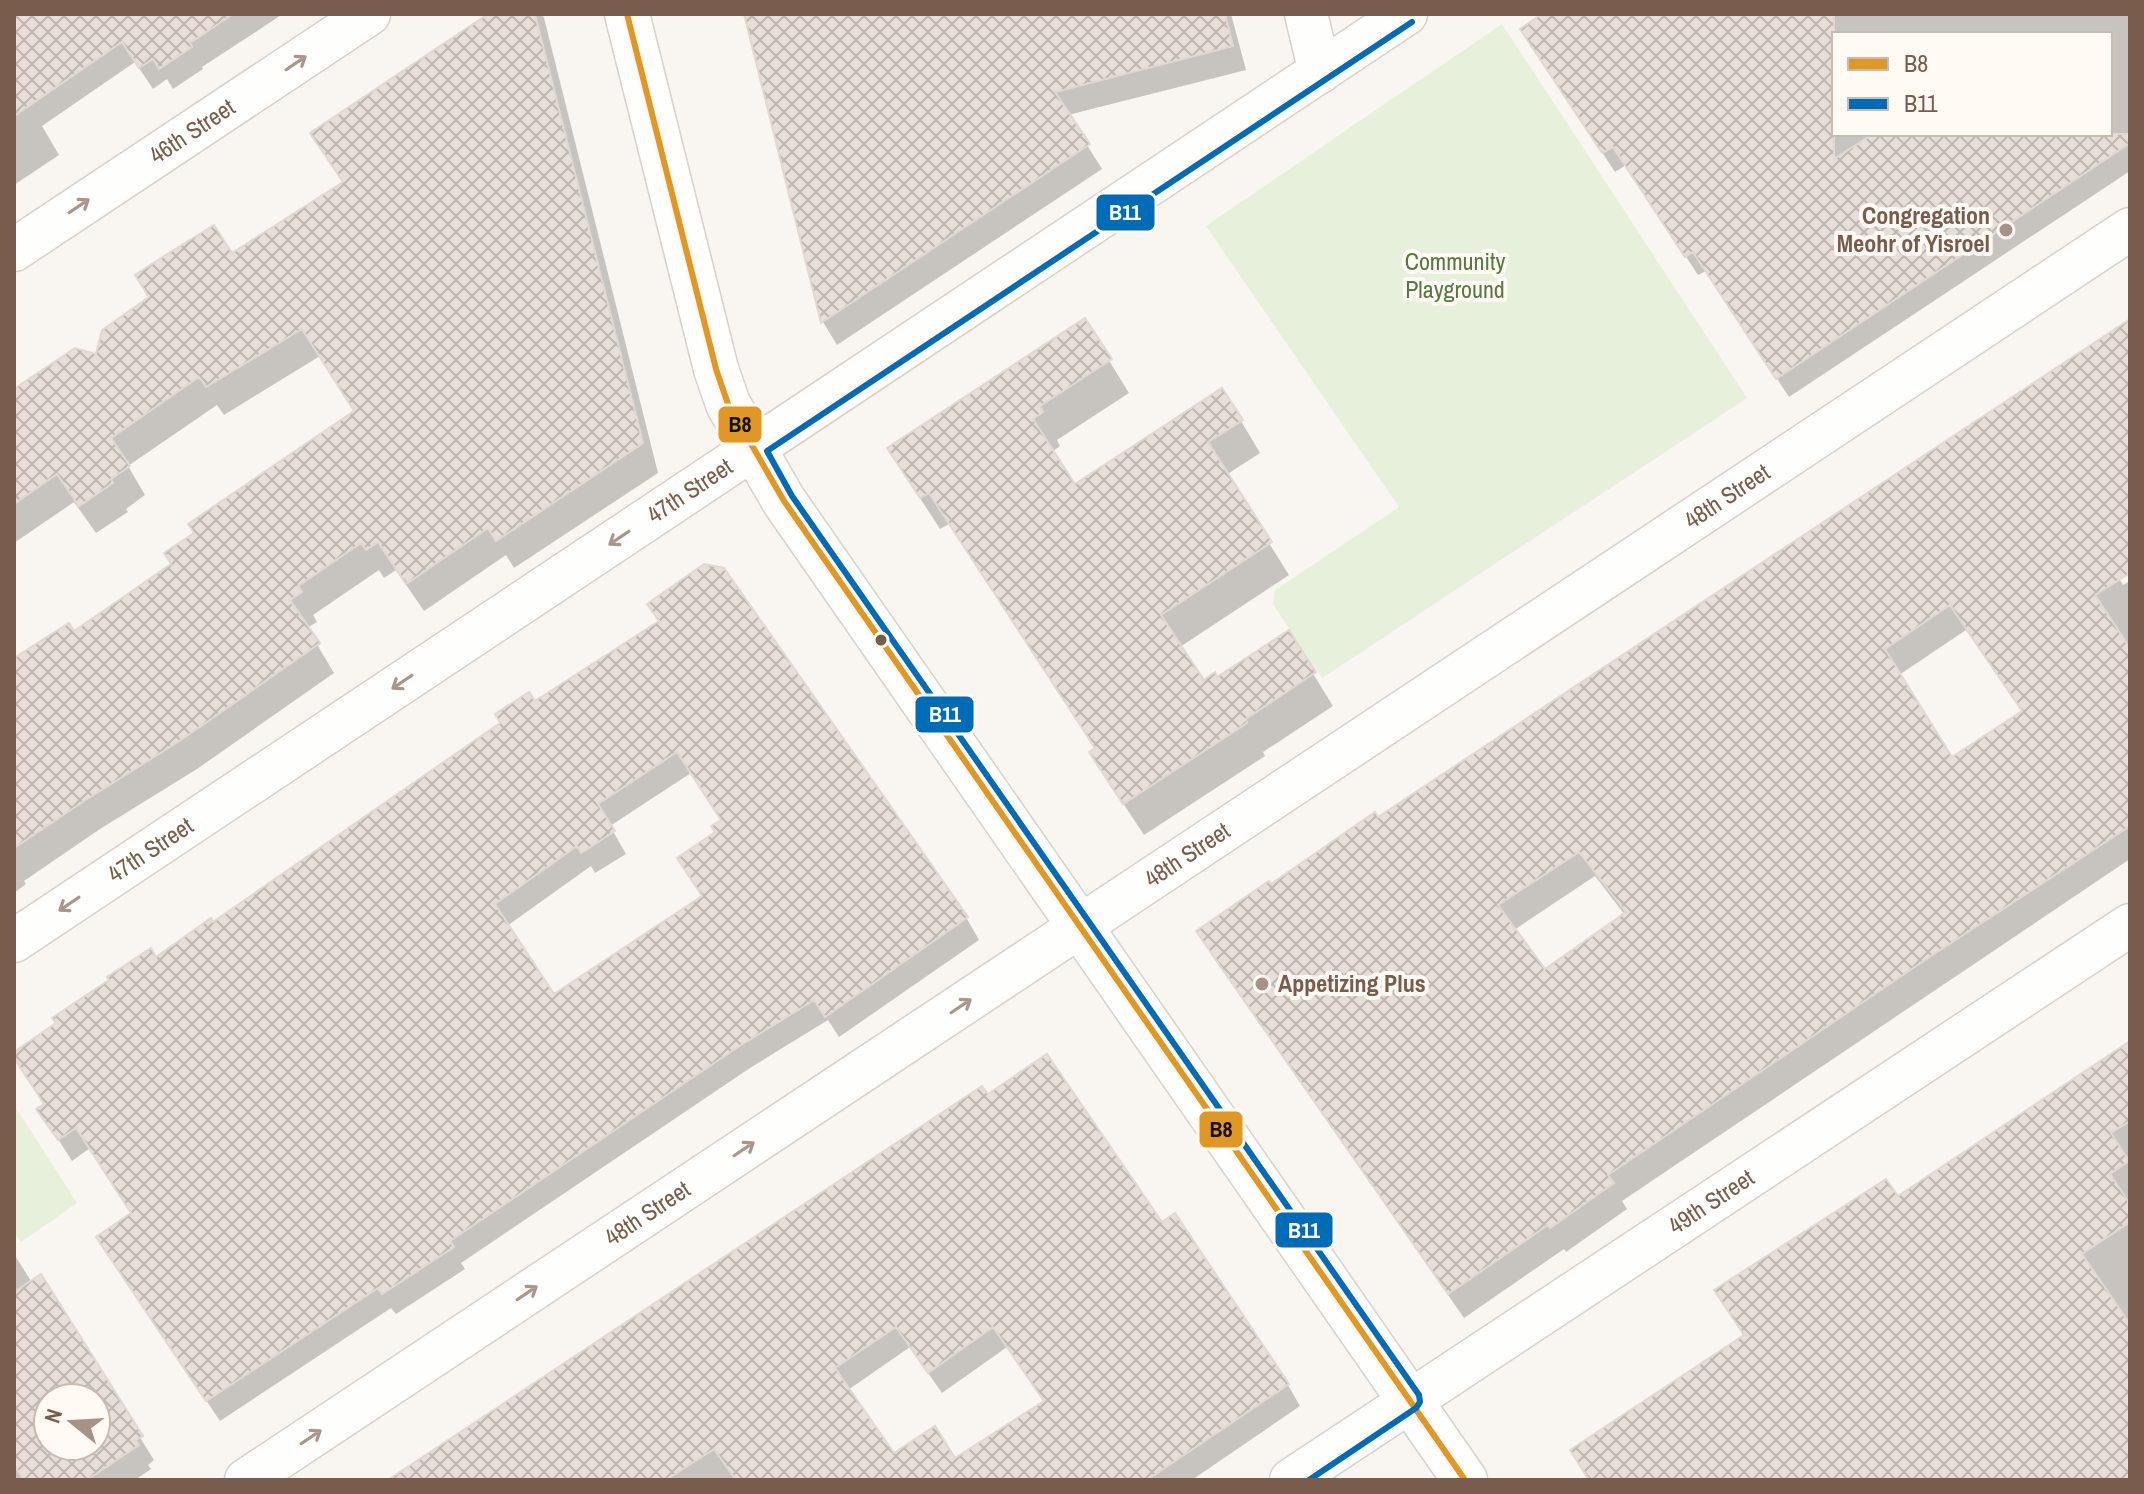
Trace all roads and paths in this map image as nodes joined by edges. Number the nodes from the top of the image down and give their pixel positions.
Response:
1 (369, 14) edge
2 (627, 14) edge
3 (1306, 14) edge
4 (1406, 14) edge
5 (1320, 72) junction
6 (2130, 229) edge
7 (14, 250) edge
8 (754, 448) junction
9 (2130, 925) edge
10 (1080, 926) junction
11 (14, 941) edge
12 (1410, 1400) junction
13 (246, 1480) edge
14 (1291, 1480) edge
15 (1465, 1480) edge

7 -> 1 street, 46th Street
2 - 8 street
3 - 5 street
4 - 5 street, 47th Street
5 - 8 street, 47th Street
6 - 10 street, 48th Street
8 - 10 street
8 -> 11 street, 47th Street
9 - 12 street, 49th Street
10 - 12 street
13 -> 10 street, 48th Street
12 - 14 street, 49th Street
12 - 15 street

